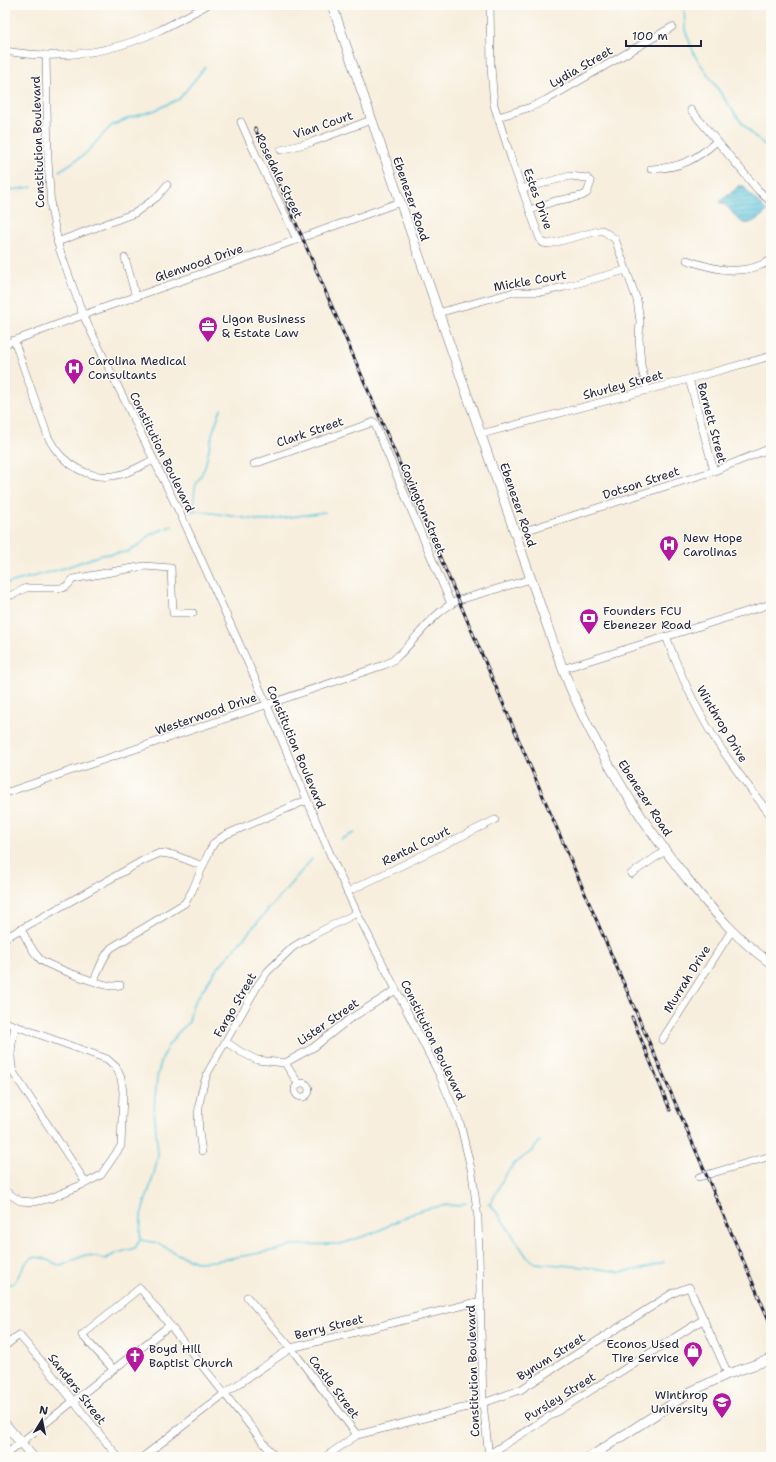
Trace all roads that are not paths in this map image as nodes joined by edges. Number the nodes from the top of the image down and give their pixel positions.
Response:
1 (332, 5) edge
2 (490, 5) edge
3 (205, 6) edge
4 (672, 27) dead end
5 (5, 51) edge
6 (46, 55) junction
7 (691, 110) dead end
8 (498, 117) junction
9 (371, 120) junction
10 (241, 122) dead end
11 (717, 141) junction
12 (281, 150) dead end
13 (651, 168) dead end
14 (167, 185) dead end
15 (522, 189) junction
16 (770, 199) edge
17 (400, 202) junction
18 (530, 210) junction
19 (297, 240) junction
20 (57, 242) junction
21 (125, 258) dead end
22 (687, 260) dead end
23 (771, 260) edge
24 (626, 270) junction
25 (136, 297) junction
26 (438, 312) junction
27 (83, 315) junction
28 (14, 340) junction
29 (5, 344) edge
30 (771, 356) edge
31 (689, 379) junction
32 (647, 390) junction
33 (374, 422) joint
34 (481, 434) junction
35 (771, 448) edge
36 (153, 460) junction
37 (254, 464) dead end
38 (714, 472) junction
39 (515, 534) junction
40 (531, 579) junction
41 (5, 597) edge
42 (451, 604) junction
43 (771, 604) edge
44 (192, 613) dead end
45 (666, 636) junction
46 (562, 668) junction
47 (267, 705) junction
48 (5, 793) edge
49 (307, 800) junction
50 (771, 816) edge
51 (495, 820) dead end
52 (665, 851) junction
53 (203, 866) junction
54 (631, 874) dead end
55 (347, 892) junction
56 (356, 913) junction
57 (20, 929) junction
58 (732, 930) junction
59 (5, 938) edge
60 (771, 962) edge
61 (94, 981) junction
62 (120, 985) dead end
63 (396, 990) junction
64 (5, 1022) edge
65 (15, 1026) junction
66 (662, 1040) dead end
67 (226, 1042) junction
68 (285, 1063) junction
69 (298, 1083) dead end
70 (202, 1151) dead end
71 (771, 1156) edge
72 (699, 1177) dead end
73 (86, 1183) junction
74 (5, 1191) edge
75 (247, 1297) dead end
76 (481, 1301) junction
77 (704, 1319) junction
78 (170, 1325) junction
79 (5, 1346) edge
80 (291, 1348) junction
81 (771, 1359) edge
82 (113, 1370) junction
83 (728, 1374) junction
84 (224, 1394) junction
85 (73, 1402) junction
86 (483, 1403) junction
87 (5, 1424) edge
88 (357, 1435) junction
89 (21, 1443) junction
90 (5, 1455) edge
91 (488, 1456) edge
92 (33, 1457) edge
93 (118, 1457) edge
94 (143, 1457) edge
95 (275, 1457) edge
96 (325, 1457) edge
97 (590, 1457) edge

1 - 9 main road, Ebenezer Road
2 - 8 street, Estes Drive
3 - 6 street
4 - 8 street, Lydia Street
5 - 6 street
6 - 20 street, Constitution Boulevard
7 - 11 street
8 - 15 street, Estes Drive
9 - 12 street, Vian Court
9 - 17 main road, Ebenezer Road
10 - 19 street, Rosedale Street
11 - 13 street
11 - 16 street
14 - 20 street
15 - 18 street, Estes Drive
15 - 18 street
17 - 19 street, Glenwood Drive
17 - 26 main road, Ebenezer Road
18 - 24 street, Estes Drive
19 - 25 street, Glenwood Drive
20 - 27 street, Constitution Boulevard
21 - 25 street
22 - 23 street
24 - 26 street, Mickle Court
24 - 32 street, Estes Drive
25 - 27 street, Glenwood Drive
26 - 34 main road, Ebenezer Road
27 - 28 street, Glenwood Drive
27 - 36 street, Constitution Boulevard
28 - 29 street, Glenwood Drive
28 - 36 street
30 - 31 street, Shurley Street
31 - 32 street, Shurley Street
31 - 38 street, Barnett Street
32 - 34 street, Shurley Street
33 - 37 street, Clark Street
33 - 42 street, Covington Street
34 - 39 main road, Ebenezer Road
35 - 38 street, Dotson Street
36 - 47 street, Constitution Boulevard
38 - 39 street, Dotson Street
39 - 40 main road, Ebenezer Road
40 - 42 street, Westerwood Drive
40 - 46 main road, Ebenezer Road
41 - 44 street
42 - 47 street, Westerwood Drive
43 - 45 street
45 - 46 street
45 - 50 street, Winthrop Drive
46 - 52 main road, Ebenezer Road
47 - 48 street, Westerwood Drive
47 - 49 street, Constitution Boulevard
49 - 53 street
49 - 55 street, Constitution Boulevard
51 - 55 street, Rental Court
52 - 54 street
52 - 58 main road, Ebenezer Road
53 - 57 street
53 - 61 street
55 - 56 street, Constitution Boulevard
56 - 63 street, Constitution Boulevard
56 - 67 street, Fargo Street
57 - 59 street
57 - 61 street
58 - 60 main road, Ebenezer Road
58 - 66 street, Murrah Drive
61 - 62 street
63 - 68 street, Lister Street
63 - 76 street, Constitution Boulevard
64 - 65 street
65 - 73 street
65 - 73 street
67 - 68 street
67 - 70 street, Fargo Street
68 - 69 street
71 - 72 street
73 - 74 street
75 - 80 street, Castle Street
76 - 80 street, Berry Street
76 - 86 street, Constitution Boulevard
77 - 83 street
77 - 86 street, Bynum Street
77 - 91 street, Pursley Street
78 - 82 street
78 - 82 street
78 - 84 street
79 - 85 street, Sanders Street
80 - 84 street, Berry Street
80 - 88 street, Castle Street
81 - 83 main road
82 - 85 street
83 - 97 main road
84 - 94 street, Berry Street
84 - 95 street
85 - 89 street
85 - 93 street, Sanders Street
86 - 88 street, Bynum Street
86 - 91 street, Constitution Boulevard
87 - 89 main road
88 - 96 street, Bynum Street
89 - 90 street
89 - 92 main road

